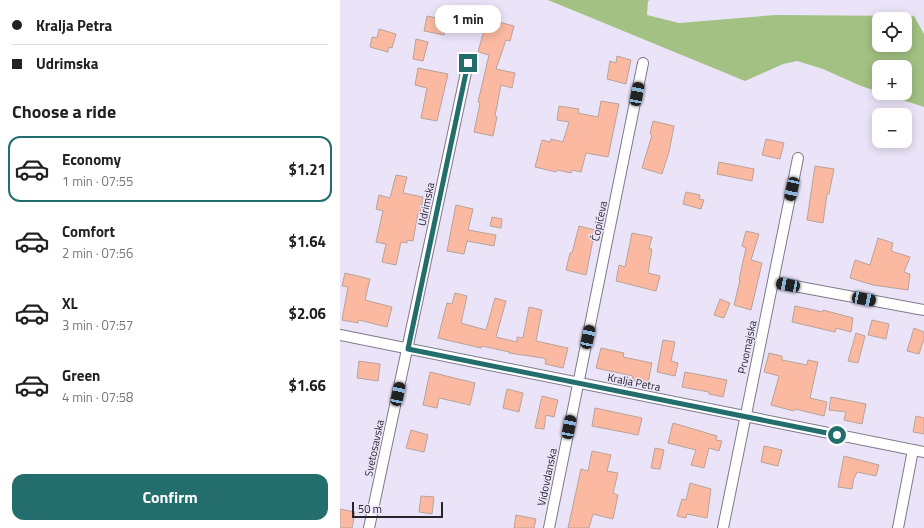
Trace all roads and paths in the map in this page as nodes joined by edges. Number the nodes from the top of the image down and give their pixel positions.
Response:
1 (468, 63) dead end
2 (643, 63) dead end
3 (798, 158) dead end
4 (773, 282) junction
5 (924, 310) edge
6 (340, 335) edge
7 (408, 349) junction
8 (578, 383) junction
9 (746, 416) junction
10 (913, 450) junction
11 (924, 452) edge
12 (369, 528) edge
13 (549, 528) edge
14 (723, 528) edge
15 (898, 528) edge

1 - 7 street, Udrimska
2 - 8 street, Ćopićeva
3 - 4 street, Prvomajska
4 - 5 street
4 - 9 street, Prvomajska
6 - 7 street, Kralja Petra
7 - 8 street, Kralja Petra
7 - 12 street, Svetosavska
8 - 9 street, Kralja Petra
8 - 13 street, Vidovdanska
9 - 10 street, Kralja Petra
9 - 14 street, Prvomajska
10 - 11 street, Kralja Petra
10 - 15 street

